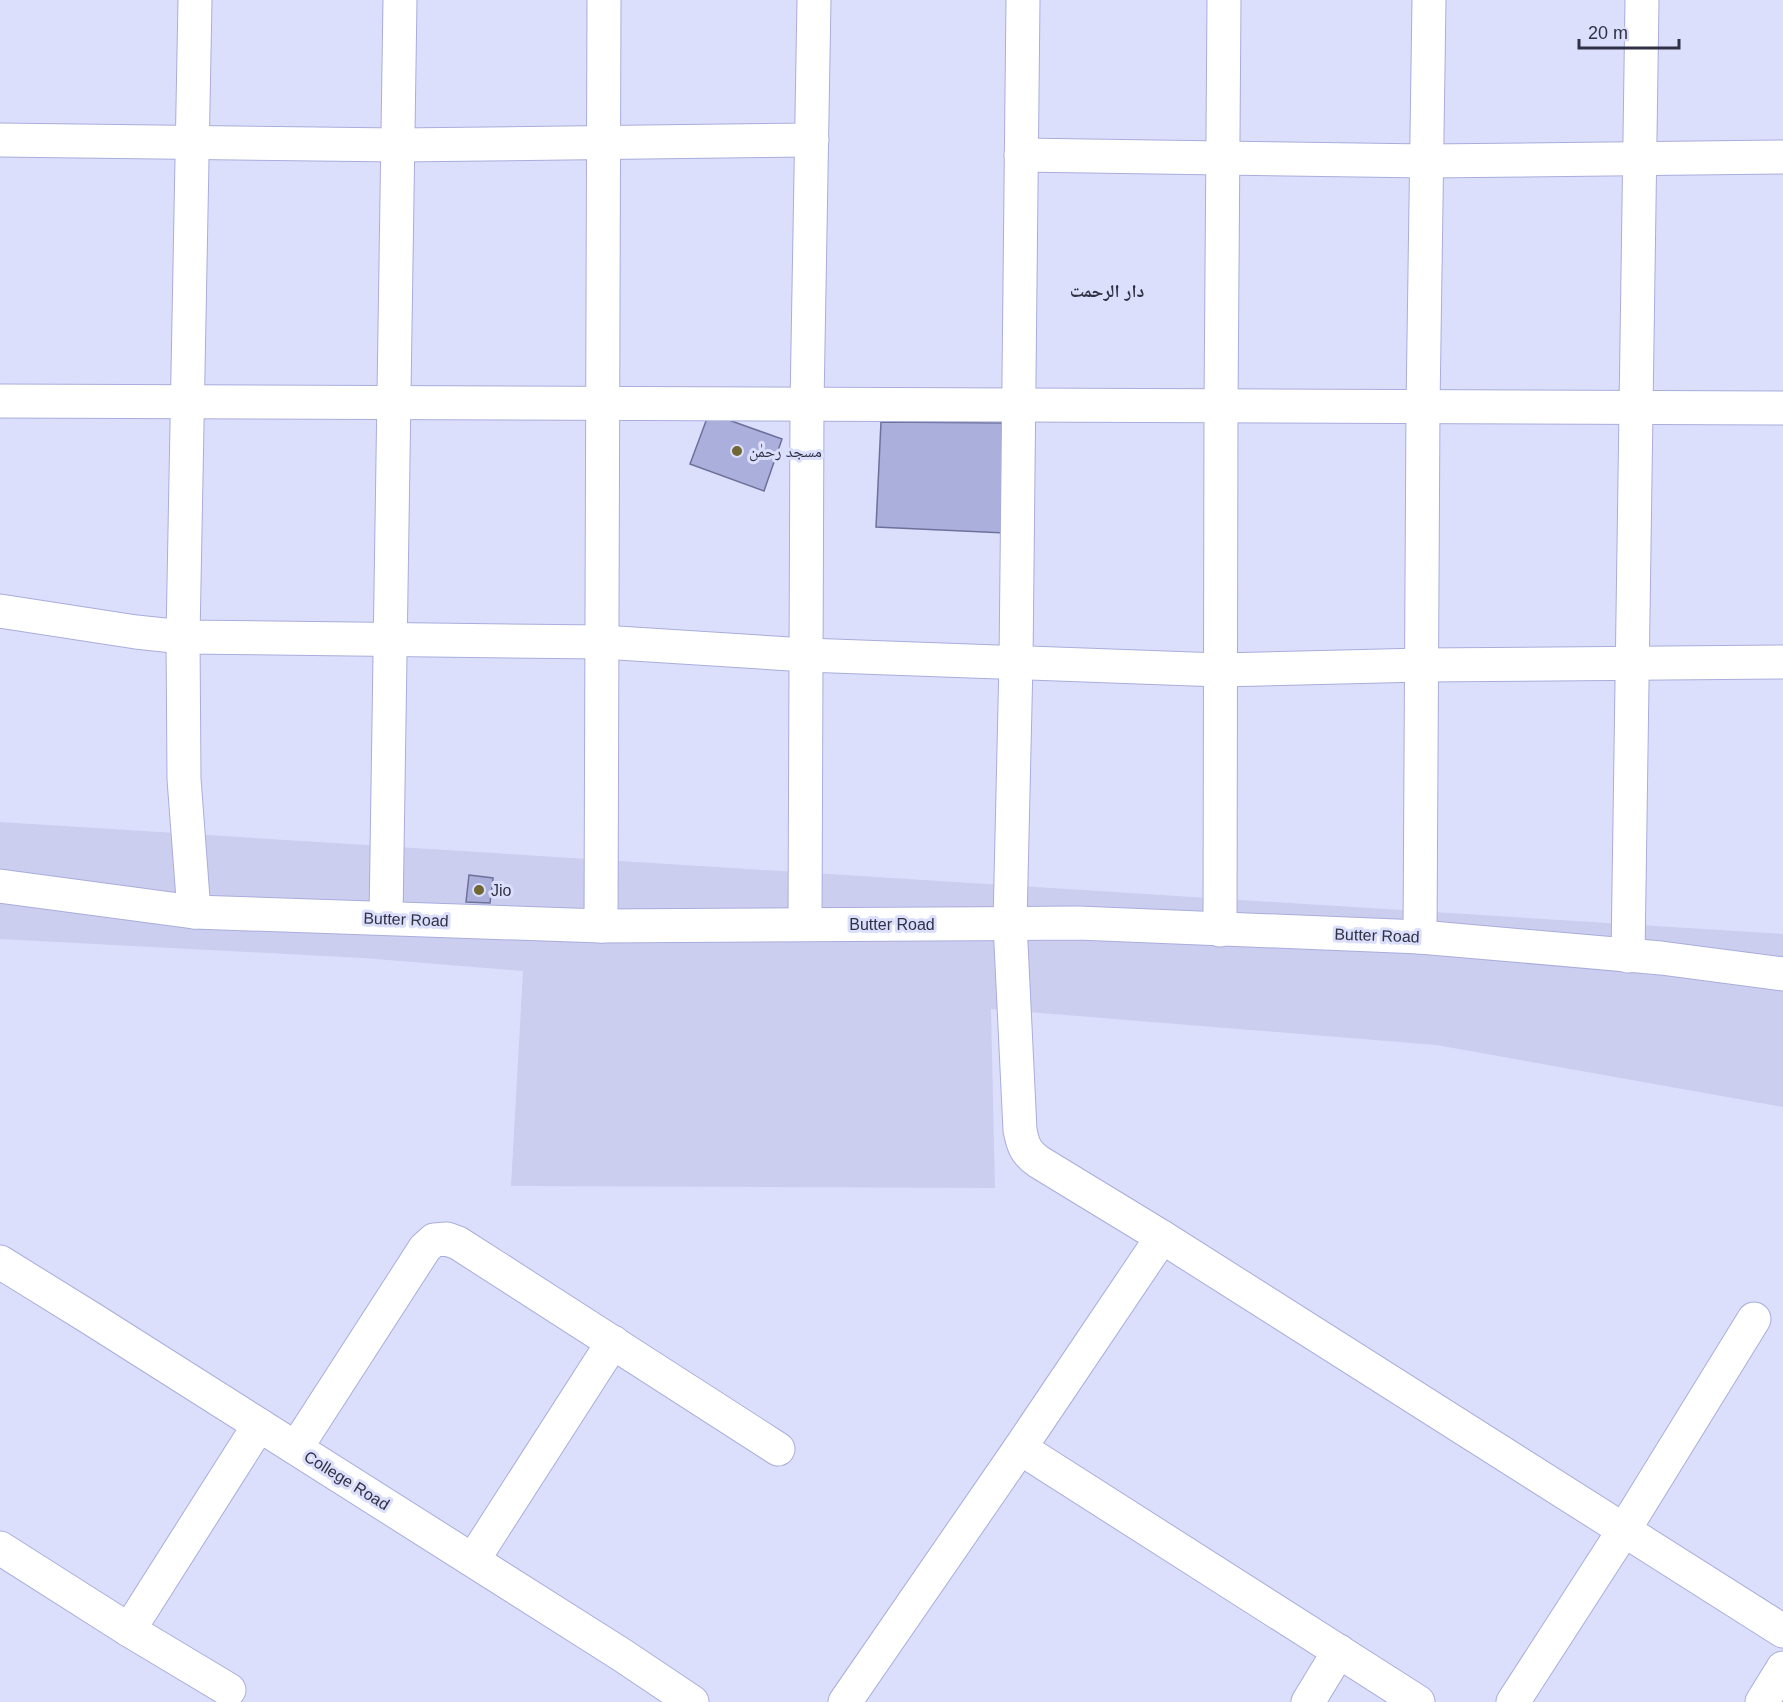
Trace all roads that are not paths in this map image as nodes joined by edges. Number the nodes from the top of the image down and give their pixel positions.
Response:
1 (195, 0) edge
2 (400, 0) edge
3 (604, 0) edge
4 (814, 0) edge
5 (1023, 0) edge
6 (1224, 0) edge
7 (1429, 0) edge
8 (1642, 0) edge
9 (0, 140) edge
10 (812, 140) junction
11 (192, 142) junction
12 (603, 143) junction
13 (398, 145) junction
14 (1021, 155) junction
15 (1223, 157) junction
16 (1783, 157) edge
17 (1640, 158) junction
18 (1427, 161) junction
19 (0, 401) edge
20 (188, 402) junction
21 (395, 402) junction
22 (602, 403) junction
23 (807, 404) junction
24 (1019, 405) junction
25 (1221, 406) junction
26 (1423, 407) junction
27 (1635, 408) junction
28 (1783, 408) edge
29 (0, 611) edge
30 (183, 637) junction
31 (391, 640) junction
32 (602, 642) junction
33 (806, 655) junction
34 (1016, 662) junction
35 (1632, 662) junction
36 (1783, 662) edge
37 (1422, 664) junction
38 (1220, 670) junction
39 (0, 886) edge
40 (194, 912) junction
41 (386, 918) junction
42 (1010, 923) junction
43 (805, 924) junction
44 (601, 926) junction
45 (1220, 930) junction
46 (1420, 937) junction
47 (1628, 956) junction
48 (1783, 974) edge
49 (1162, 1237) junction
50 (0, 1262) edge
51 (1754, 1319) dead end
52 (613, 1342) junction
53 (259, 1425) junction
54 (296, 1448) junction
55 (1020, 1448) junction
56 (777, 1449) dead end
57 (1624, 1530) junction
58 (0, 1548) edge
59 (472, 1560) junction
60 (129, 1630) junction
61 (1783, 1631) edge
62 (1339, 1651) junction
63 (1783, 1668) edge
64 (229, 1690) dead end
65 (692, 1702) edge
66 (844, 1702) edge
67 (1308, 1702) edge
68 (1418, 1702) edge
69 (1513, 1702) edge
70 (1762, 1702) edge

1 - 11 street
2 - 13 street
3 - 12 street
4 - 10 street
5 - 14 street
6 - 15 street
7 - 18 street
8 - 17 street
9 - 11 street
10 - 12 street
10 - 23 street
11 - 13 street
11 - 20 street
12 - 13 street
12 - 22 street
13 - 21 street
14 - 15 street
14 - 24 street
15 - 18 street
15 - 25 street
16 - 17 street
17 - 18 street
17 - 27 street
18 - 26 street
19 - 20 street
20 - 21 street
20 - 30 street
21 - 22 street
21 - 31 street
22 - 23 street
22 - 32 street
23 - 24 street
23 - 33 street
24 - 25 street
24 - 34 street
25 - 26 street
25 - 38 street
26 - 27 street
26 - 37 street
27 - 28 street
27 - 35 street
29 - 30 street
30 - 31 street
30 - 40 street
31 - 32 street
31 - 41 street
32 - 33 street
32 - 44 street
33 - 34 street
33 - 43 street
34 - 38 street
34 - 42 street
35 - 36 street
35 - 37 street
35 - 47 street
37 - 38 street
37 - 46 street
38 - 45 street
39 - 40 street, Butter Road
40 - 41 street, Butter Road
41 - 44 street, Butter Road
42 - 43 street, Butter Road
42 - 45 street, Butter Road
42 - 49 street
43 - 44 street, Butter Road
45 - 46 street, Butter Road
46 - 47 street, Butter Road
47 - 48 street, Butter Road
49 - 55 street
49 - 57 street
50 - 53 street, College Road
51 - 57 street
52 - 54 street
52 - 56 street
52 - 59 street
53 - 54 street, College Road
53 - 60 street
54 - 59 street, College Road
55 - 62 street
55 - 66 street
57 - 61 street
57 - 69 street
58 - 60 street
59 - 65 street, College Road
60 - 64 street
62 - 67 street
62 - 68 street
63 - 70 street

